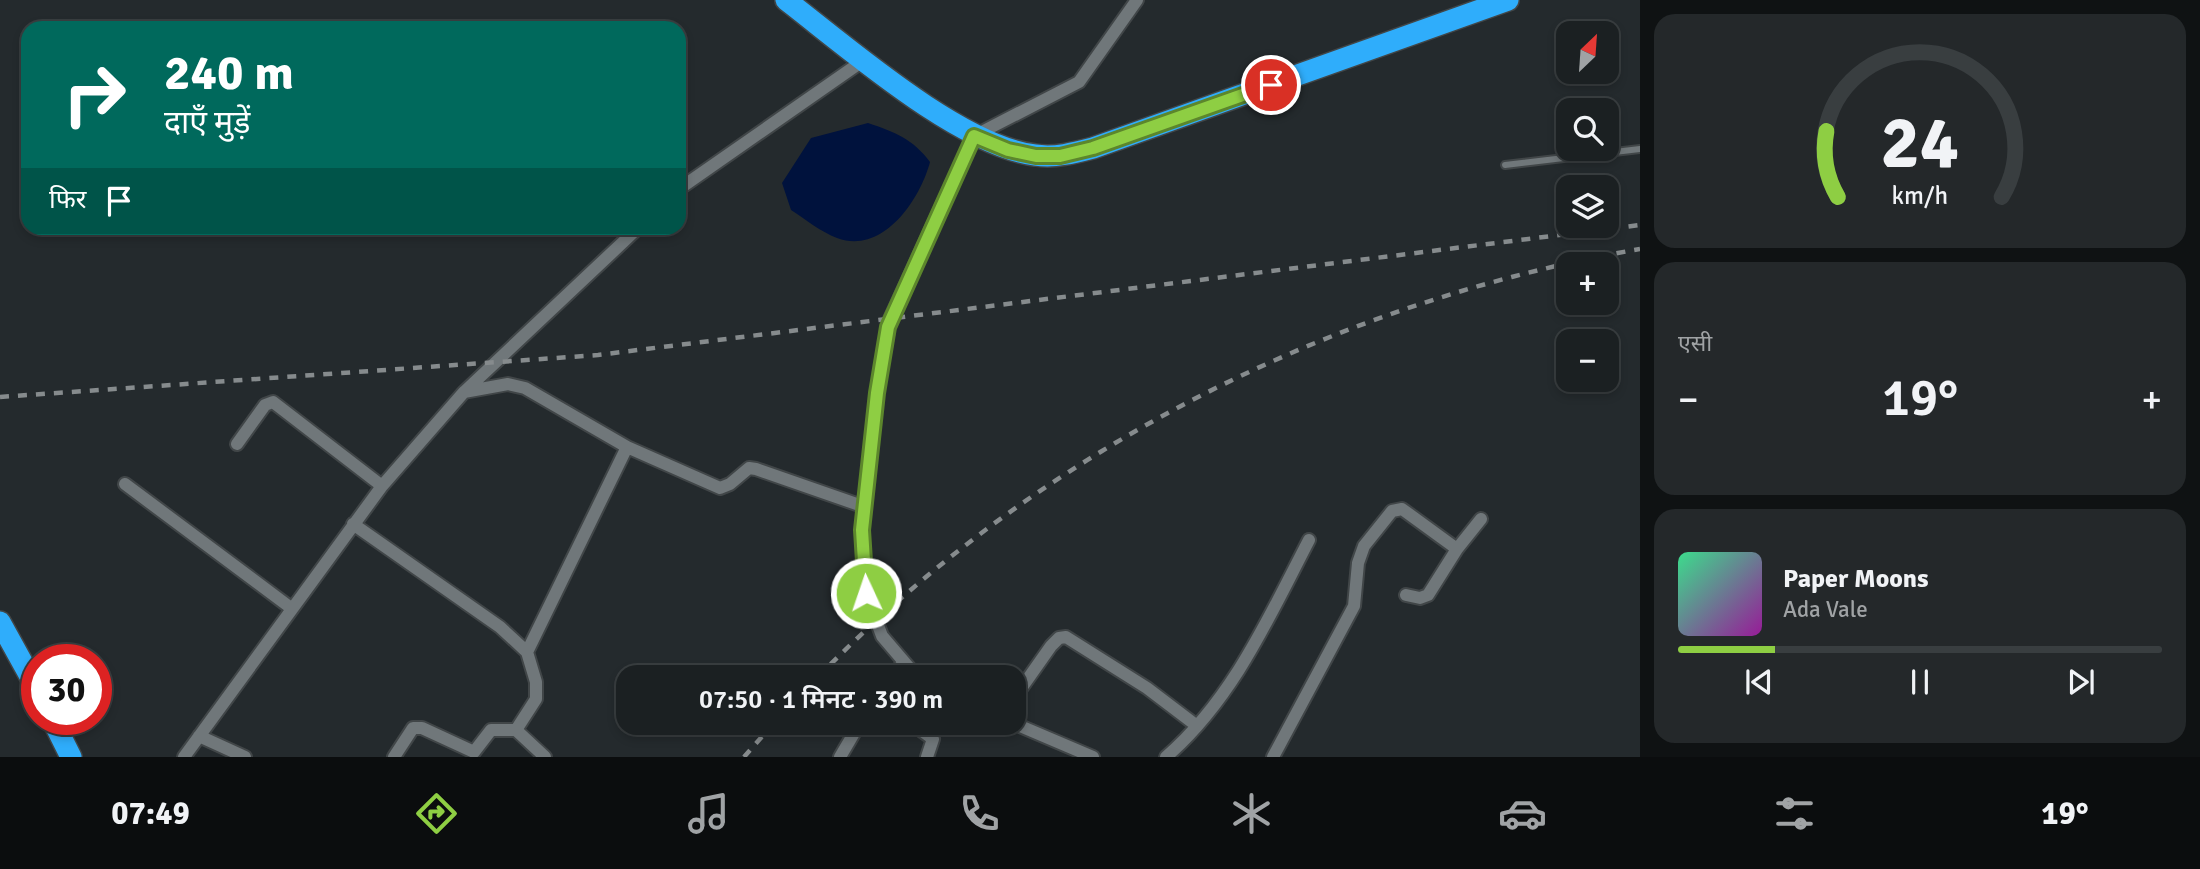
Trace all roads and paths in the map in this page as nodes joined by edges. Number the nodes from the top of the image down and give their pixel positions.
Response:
1 (786, 0) edge
2 (1137, 0) edge
3 (1508, 0) edge
4 (864, 60) junction
5 (974, 136) junction
6 (1640, 149) edge
7 (1505, 165) dead end
8 (686, 184) edge
9 (631, 235) edge
10 (464, 392) junction
11 (237, 444) dead end
12 (627, 447) junction
13 (125, 484) dead end
14 (382, 486) junction
15 (865, 507) junction
16 (1480, 519) dead end
17 (353, 524) junction
18 (1309, 540) dead end
19 (1457, 549) junction
20 (1406, 595) dead end
21 (291, 608) junction
22 (0, 622) edge
23 (527, 652) junction
24 (21, 660) edge
25 (904, 662) junction
26 (902, 665) edge
27 (907, 665) edge
28 (1026, 681) edge
29 (1197, 726) junction
30 (1026, 729) edge
31 (516, 730) junction
32 (60, 735) edge
33 (853, 735) edge
34 (928, 735) edge
35 (199, 736) junction
36 (470, 755) edge
37 (543, 756) edge
38 (71, 757) edge
39 (184, 757) edge
40 (245, 757) edge
41 (394, 757) edge
42 (840, 757) edge
43 (927, 757) edge
44 (1093, 757) edge
45 (1166, 757) edge
46 (1273, 757) edge

1 - 4 highway
2 - 5 street
3 - 5 highway
4 - 5 highway
4 - 8 street
5 - 15 street
6 - 7 lane
9 - 10 street
10 - 12 street
10 - 14 street
11 - 14 street
12 - 15 street
12 - 23 street
13 - 21 street
14 - 17 street
15 - 25 street
16 - 19 street
17 - 21 street
17 - 23 street
18 - 29 street
19 - 20 street
19 - 46 street
21 - 35 street
22 - 24 highway
23 - 31 street
25 - 26 street
25 - 27 street
28 - 29 street
29 - 45 street
30 - 44 street
31 - 36 street
31 - 37 street
32 - 38 highway
33 - 42 street
34 - 43 street
35 - 39 street
35 - 40 street
36 - 41 street

